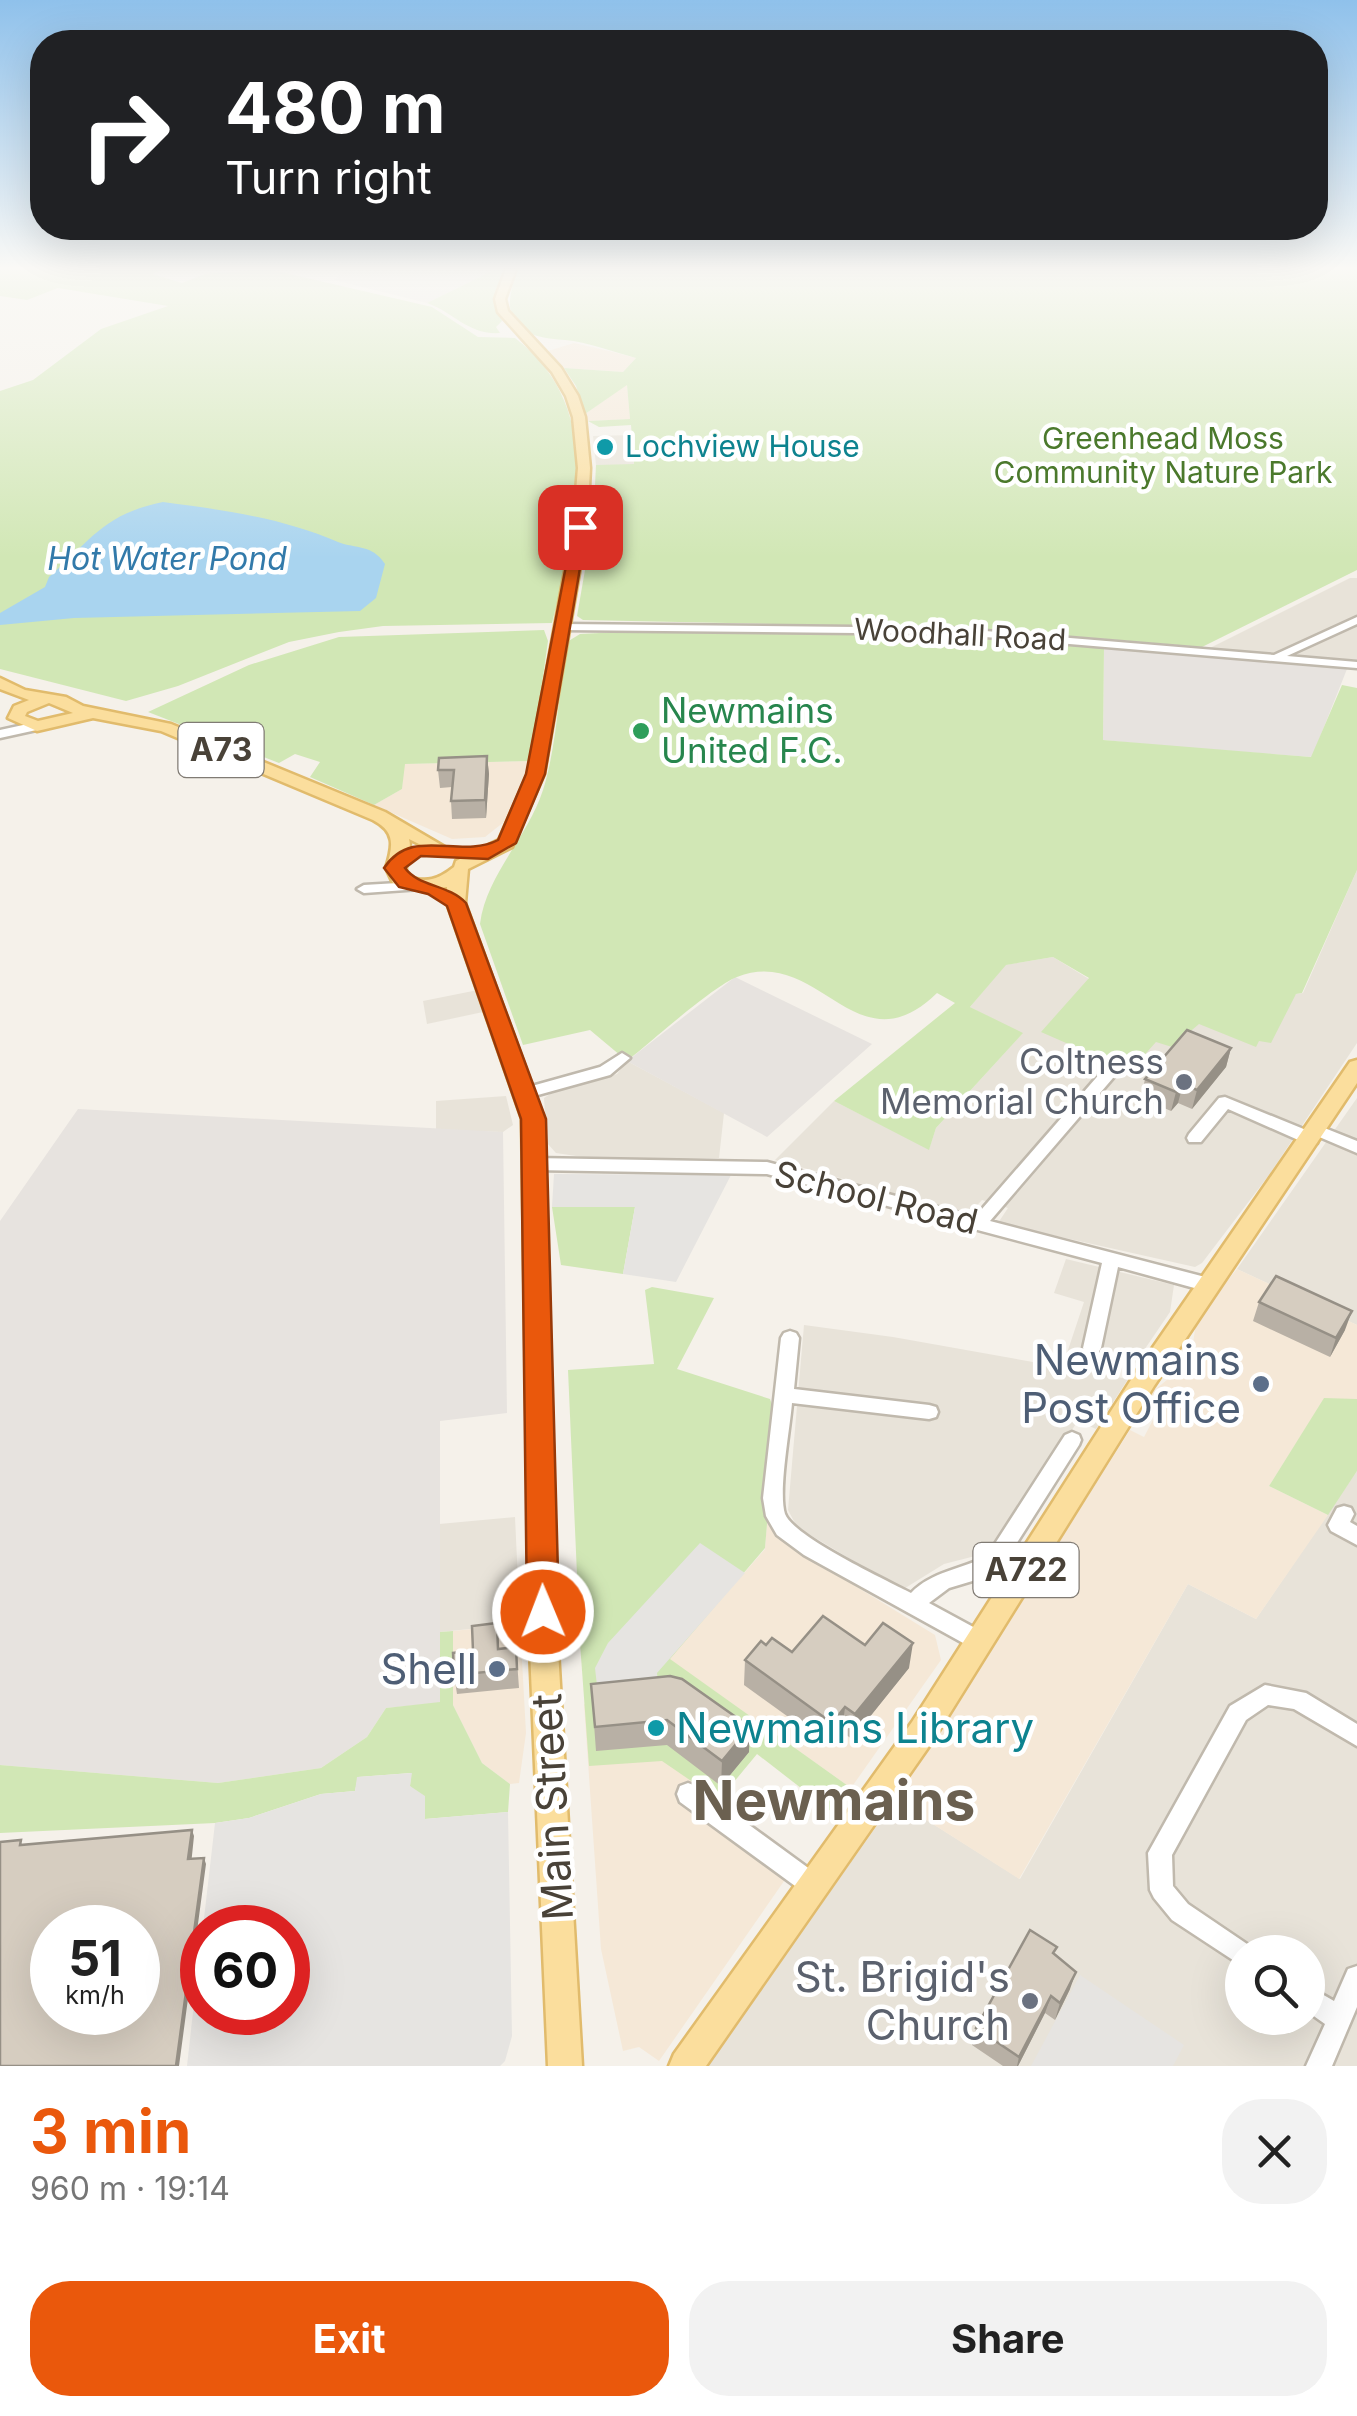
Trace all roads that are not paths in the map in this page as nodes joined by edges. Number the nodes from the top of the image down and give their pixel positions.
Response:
1 (553, 365) edge
2 (1357, 620) edge
3 (563, 627) junction
4 (1274, 657) junction
5 (1357, 664) edge
6 (4, 685) edge
7 (46, 700) junction
8 (67, 713) junction
9 (18, 714) junction
10 (36, 726) junction
11 (0, 734) edge
12 (393, 824) junction
13 (451, 860) junction
14 (398, 863) junction
15 (420, 886) junction
16 (456, 903) junction
17 (622, 1058) dead end
18 (1114, 1067) dead end
19 (1357, 1067) edge
20 (527, 1093) junction
21 (1314, 1135) junction
22 (1196, 1138) dead end
23 (1357, 1147) edge
24 (534, 1164) junction
25 (978, 1224) junction
26 (1112, 1261) junction
27 (1209, 1286) junction
28 (790, 1338) dead end
29 (1092, 1348) dead end
30 (784, 1396) junction
31 (929, 1412) dead end
32 (1072, 1440) dead end
33 (1344, 1514) dead end
34 (1357, 1536) edge
35 (913, 1606) junction
36 (981, 1642) junction
37 (1357, 1736) edge
38 (688, 1794) dead end
39 (814, 1886) junction
40 (1225, 1942) edge
41 (1357, 1978) edge
42 (1325, 2010) edge
43 (1338, 2019) junction
44 (564, 2066) edge
45 (686, 2066) edge
46 (1318, 2066) edge

1 - 3 main road
2 - 4 street
3 - 4 street, Woodhall Road
3 - 13 main road
4 - 5 street, Woodhall Road
6 - 7 main road
6 - 9 main road
7 - 8 main road
7 - 9 main road
8 - 10 main road
8 - 12 main road, A73
9 - 10 main road
9 - 11 street
10 - 11 street
12 - 13 main road, A73
12 - 14 main road
13 - 14 main road
13 - 15 main road
13 - 16 main road, Main Street
14 - 15 main road
14 - 15 street
15 - 16 main road
16 - 20 main road, Main Street
17 - 20 street
18 - 25 street
19 - 21 main road, A722
20 - 24 main road, Main Street
21 - 22 street
21 - 23 street
21 - 27 main road, A722
24 - 25 street, School Road
24 - 44 main road, Main Street
25 - 26 street, School Road
26 - 27 street, School Road
26 - 29 street
27 - 36 main road, A722
28 - 30 street
30 - 31 street
30 - 35 street
32 - 35 street
33 - 34 street
35 - 36 street
36 - 39 main road, A722
37 - 40 street
38 - 39 street
39 - 45 main road, A722
41 - 43 street
42 - 43 street
43 - 46 street

